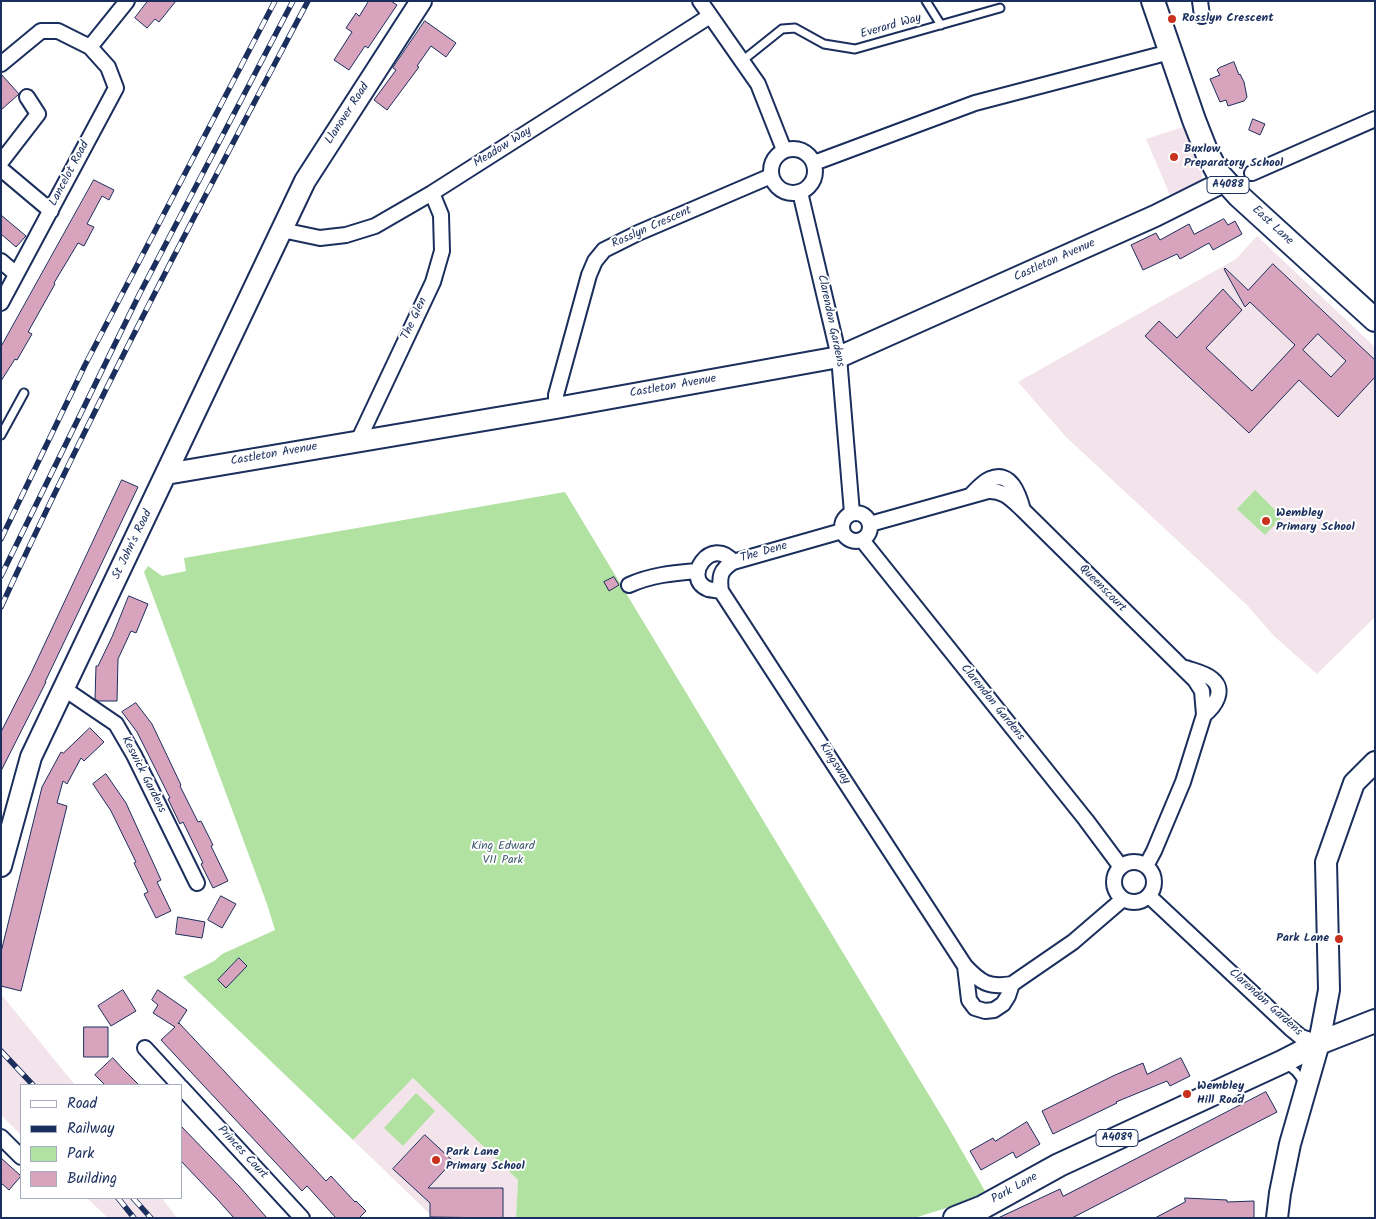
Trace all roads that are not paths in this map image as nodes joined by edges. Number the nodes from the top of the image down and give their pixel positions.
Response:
1 (127, 1) edge
2 (421, 1) edge
3 (700, 1) edge
4 (926, 1) edge
5 (1153, 1) edge
6 (1200, 1) edge
7 (1000, 8) dead end
8 (710, 16) junction
9 (1202, 16) dead end
10 (941, 25) junction
11 (90, 47) junction
12 (1170, 52) junction
13 (742, 61) junction
14 (1, 64) edge
15 (26, 97) dead end
16 (1375, 119) edge
17 (784, 150) junction
18 (1, 162) edge
19 (814, 163) junction
20 (1, 169) edge
21 (1252, 173) dead end
22 (771, 176) junction
23 (1225, 181) junction
24 (432, 192) junction
25 (800, 192) junction
26 (51, 211) junction
27 (282, 230) junction
28 (1, 262) edge
29 (16, 274) junction
30 (1, 303) edge
31 (1375, 320) edge
32 (839, 357) junction
33 (24, 393) dead end
34 (556, 408) junction
35 (1, 435) edge
36 (358, 440) junction
37 (166, 474) junction
38 (852, 513) junction
39 (870, 524) junction
40 (842, 531) junction
41 (862, 540) junction
42 (733, 562) junction
43 (697, 571) junction
44 (629, 585) dead end
45 (721, 591) junction
46 (63, 688) junction
47 (1375, 762) edge
48 (1, 866) edge
49 (1146, 866) junction
50 (1121, 867) junction
51 (197, 883) dead end
52 (1149, 896) junction
53 (1123, 899) junction
54 (965, 966) junction
55 (1012, 984) junction
56 (1375, 1020) edge
57 (1319, 1043) junction
58 (145, 1048) dead end
59 (1282, 1062) junction
60 (178, 1084) edge
61 (182, 1088) edge
62 (1307, 1088) junction
63 (1, 1137) edge
64 (20, 1156) edge
65 (302, 1218) edge
66 (955, 1218) edge
67 (1277, 1218) edge

1 - 11 street
2 - 27 street, Llanover Road
3 - 8 street
4 - 10 lane
5 - 12 main road, East Lane / A4088
6 - 9 street
7 - 10 lane, Everard Way
8 - 13 street
8 - 24 street, Meadow Way
10 - 13 lane, Everard Way
11 - 14 street
11 - 26 street, Lancelot Road
12 - 19 street
12 - 23 main road, East Lane / A4088
13 - 17 street
15 - 18 street
16 - 21 street
17 - 19 street
17 - 22 street
19 - 25 street
20 - 26 street
22 - 25 street
22 - 34 street, Rosslyn Crescent
23 - 31 main road, East Lane / A4088
23 - 32 street, Castleton Avenue
24 - 27 street, Meadow Way
24 - 36 street, The Glen
25 - 32 street, Clarendon Gardens
26 - 29 street, Lancelot Road
27 - 37 street, St John's Road
28 - 29 street
29 - 30 street, Lancelot Road
32 - 34 street, Castleton Avenue
32 - 38 street, Clarendon Gardens
33 - 35 lane
34 - 36 street, Castleton Avenue
36 - 37 street, Castleton Avenue
37 - 46 street, St John's Road
38 - 39 street
38 - 40 street
39 - 41 street
39 - 49 street, Queenscourt
40 - 41 street
40 - 42 street, The Dene
41 - 50 street, Clarendon Gardens
42 - 43 street, The Dene
42 - 45 street
43 - 44 street
43 - 45 street
45 - 54 street, Kingsway
46 - 48 street, St John's Road
46 - 51 street, Keswick Gardens
47 - 57 street
49 - 50 street
49 - 52 street
50 - 53 street
52 - 53 street
52 - 57 street, Clarendon Gardens
53 - 55 street, Kingsway
54 - 55 street, Kingsway
54 - 55 street, Kingsway
56 - 57 main road, A4089
57 - 59 main road, Park Lane / A4089
57 - 62 street
58 - 60 street, Princes Court
59 - 62 lane
59 - 66 main road, Park Lane / A4089
61 - 65 street, Princes Court
62 - 67 street
63 - 64 street

